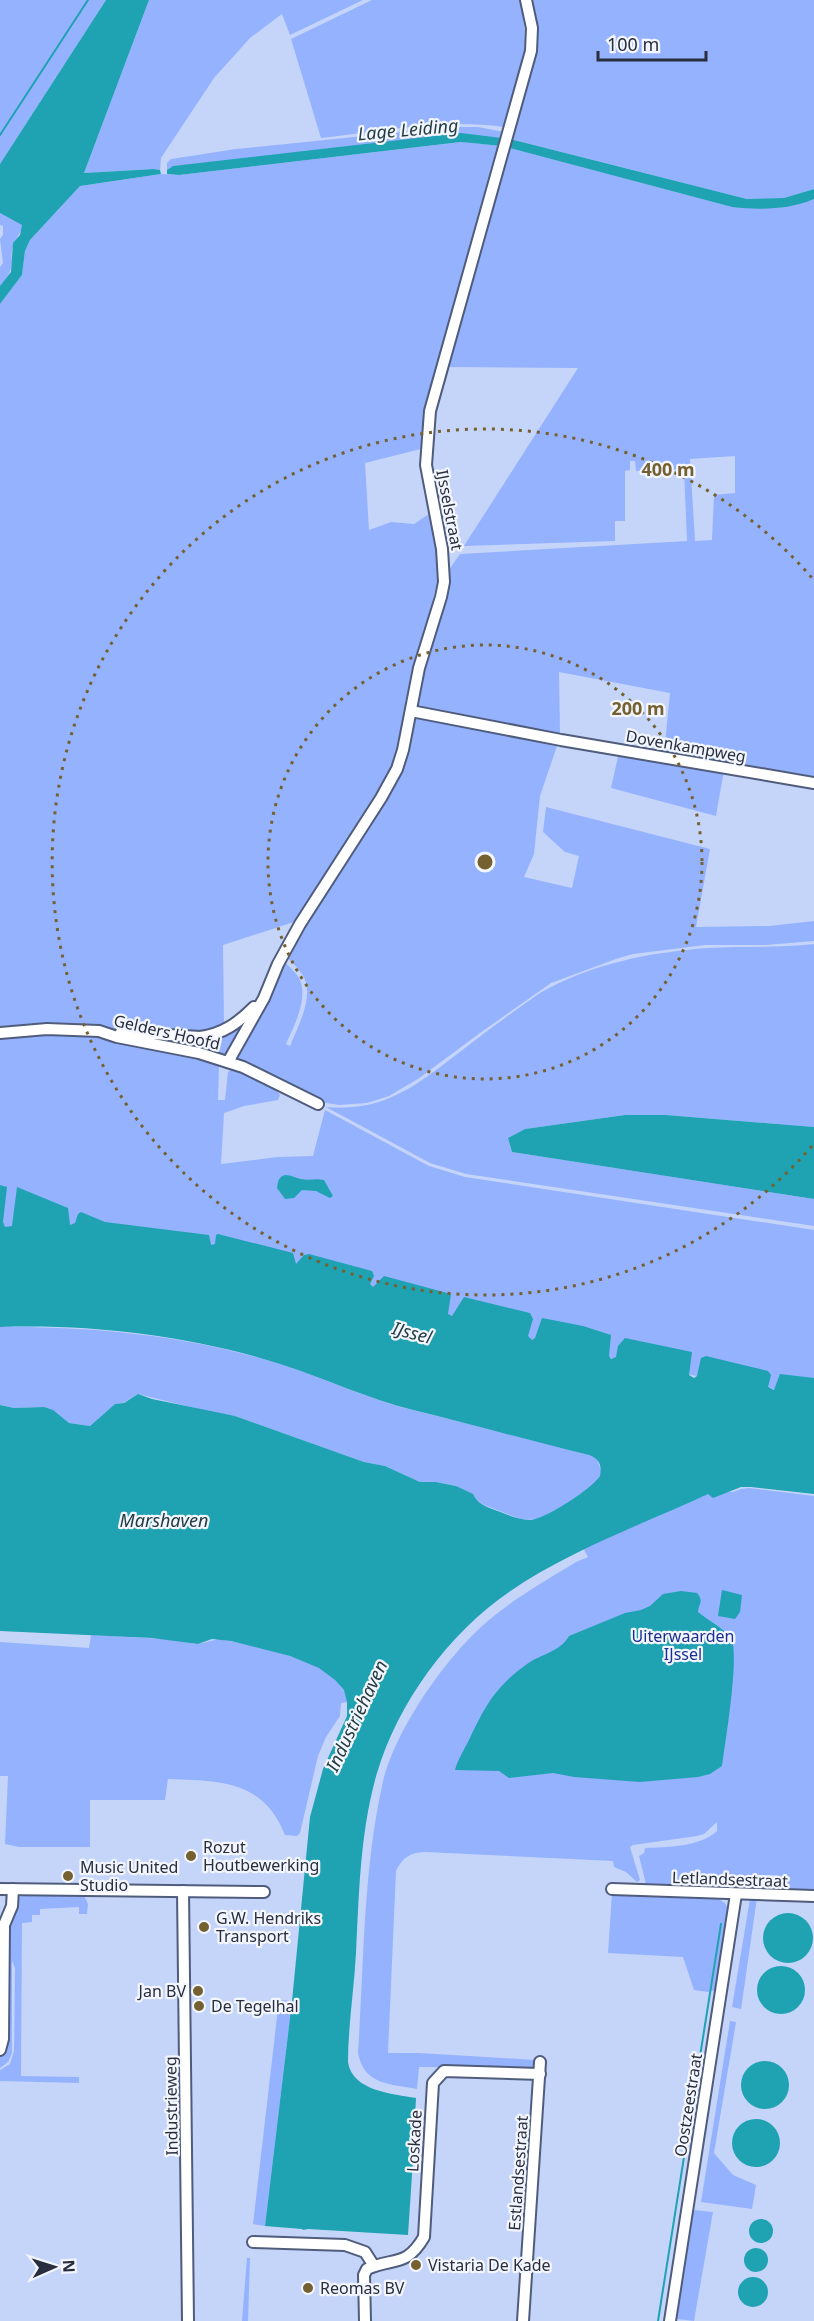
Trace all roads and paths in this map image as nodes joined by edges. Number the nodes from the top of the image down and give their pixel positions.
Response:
1 (526, 0) edge
2 (411, 711) junction
3 (814, 783) edge
4 (264, 998) junction
5 (99, 1031) junction
6 (0, 1033) edge
7 (228, 1062) junction
8 (318, 1104) dead end
9 (0, 1889) edge
10 (13, 1889) junction
11 (612, 1889) dead end
12 (183, 1892) junction
13 (264, 1892) dead end
14 (736, 1894) junction
15 (814, 1896) edge
16 (0, 2050) edge
17 (540, 2068) joint
18 (253, 2242) dead end
19 (374, 2266) junction
20 (188, 2321) edge
21 (365, 2321) edge
22 (523, 2321) edge
23 (670, 2321) edge

1 - 2 street, IJsselstraat
2 - 3 street, Dovenkampweg
2 - 4 street, IJsselstraat
4 - 5 street, IJsselstraat
4 - 7 street, IJsselstraat
5 - 6 street, Gelders Hoofd
5 - 7 street, Gelders Hoofd
7 - 8 street, Gelders Hoofd
9 - 10 street
10 - 12 street
10 - 16 street
11 - 14 street, Letlandsestraat
12 - 13 street
12 - 20 street, Industrieweg
14 - 15 street, Letlandsestraat
14 - 23 street, Oostzeestraat
17 - 19 street, Loskade
17 - 22 street, Estlandsestraat
18 - 19 street
19 - 21 street, Loskade

